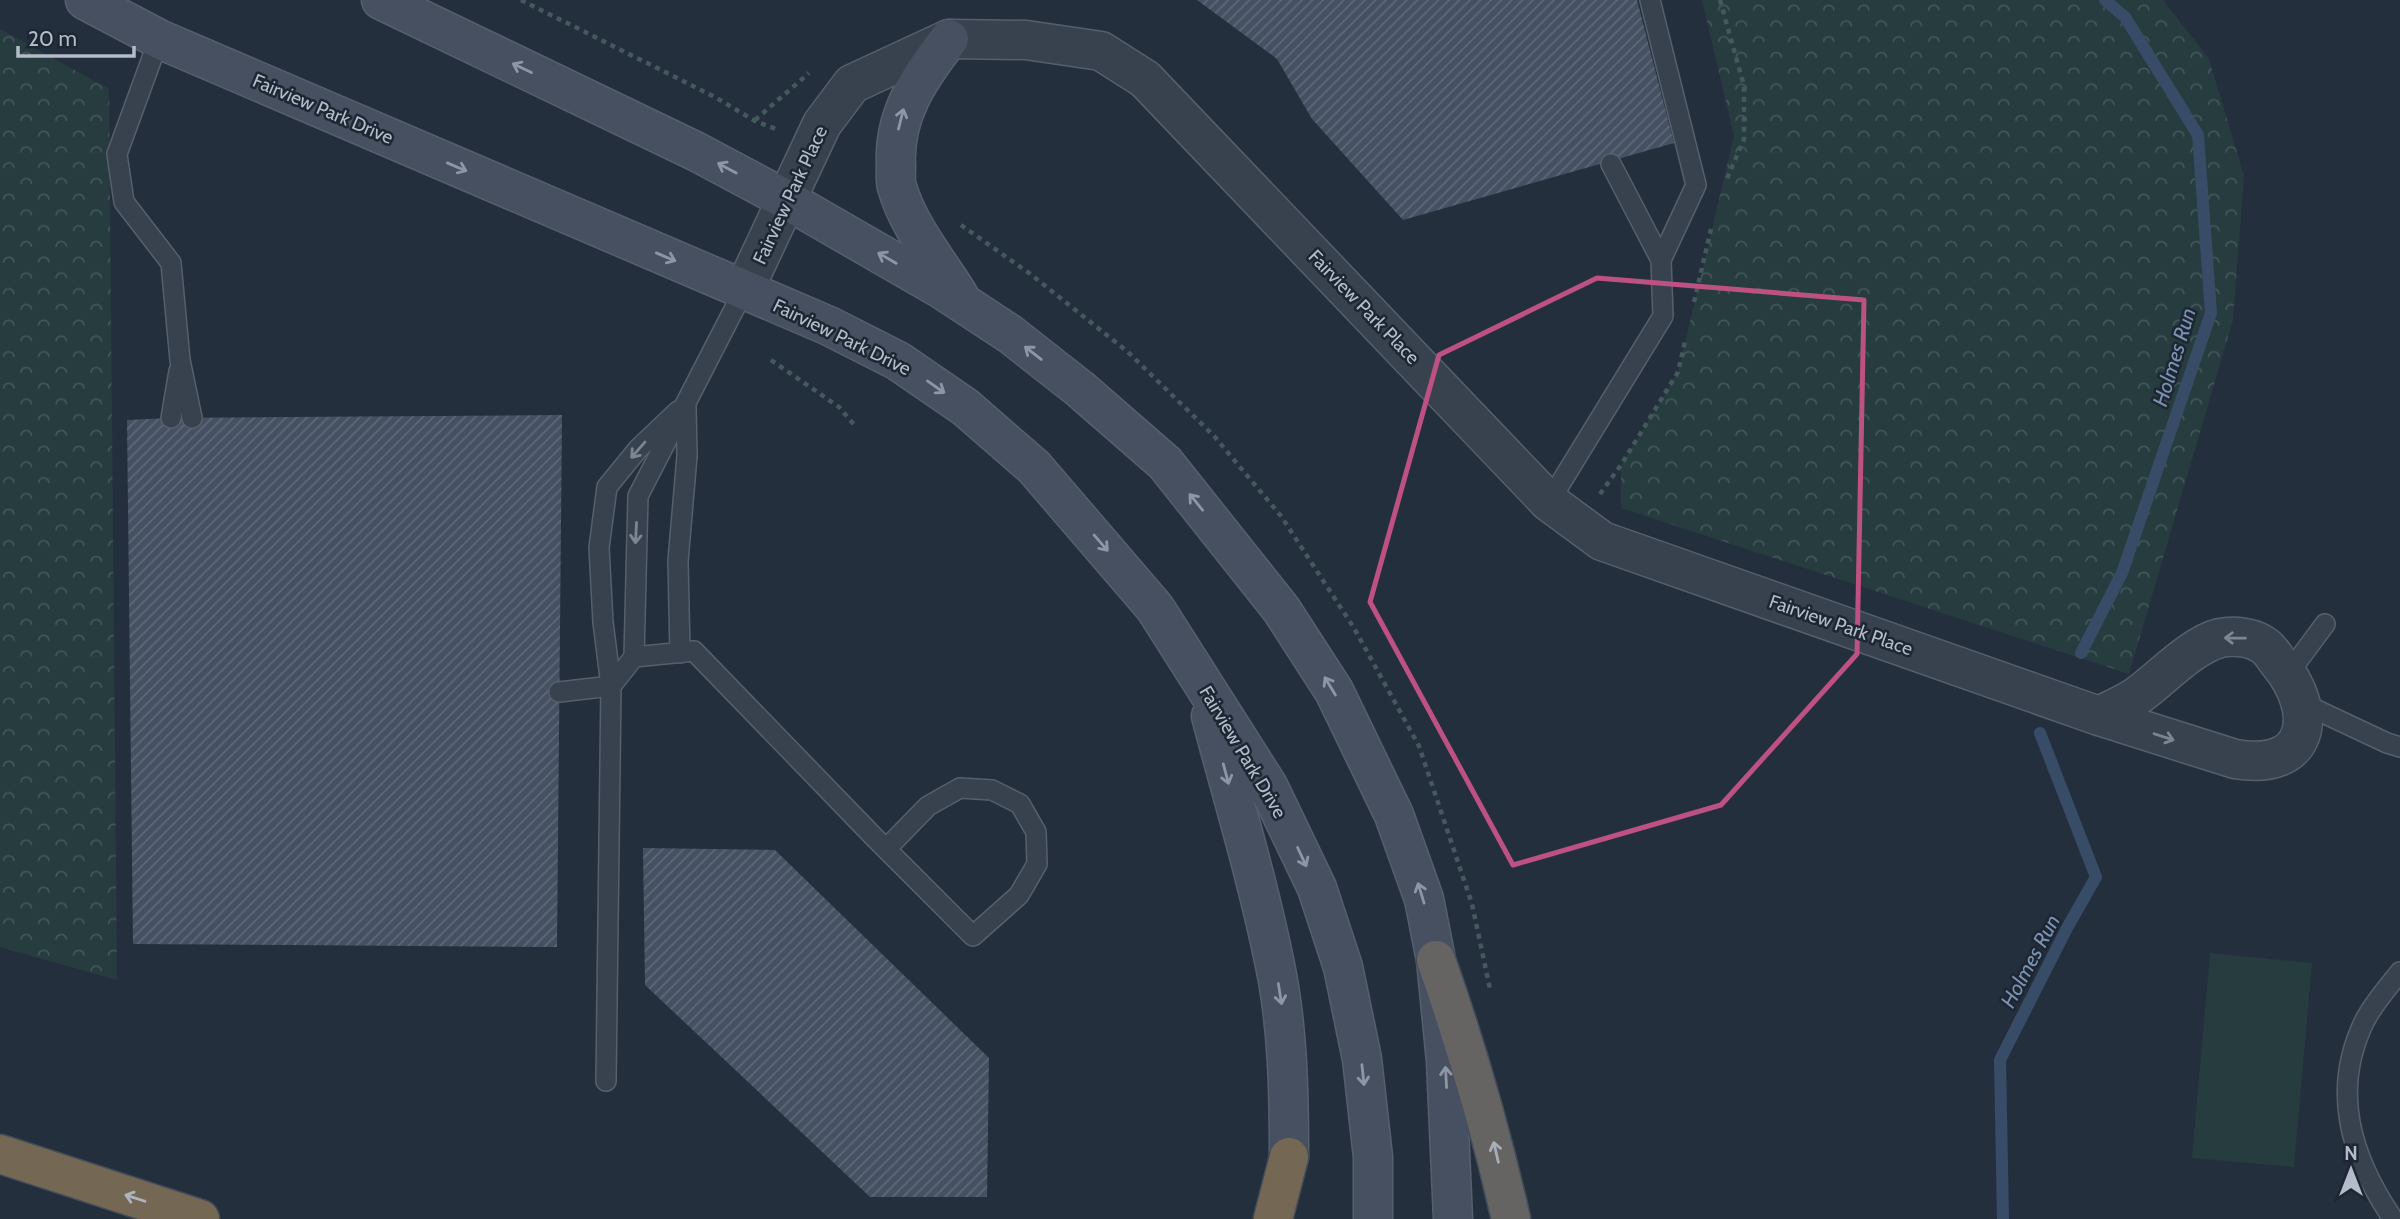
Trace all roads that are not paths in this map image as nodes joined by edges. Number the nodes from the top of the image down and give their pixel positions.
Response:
1 (85, 0) edge
2 (381, 0) edge
3 (1650, 0) edge
4 (159, 39) junction
5 (949, 39) junction
6 (1611, 163) dead end
7 (787, 200) junction
8 (1661, 260) junction
9 (744, 290) junction
10 (966, 306) junction
11 (180, 360) junction
12 (687, 403) junction
13 (171, 418) dead end
14 (192, 418) dead end
15 (1549, 502) junction
16 (2325, 624) dead end
17 (680, 653) junction
18 (634, 657) junction
19 (1202, 684) junction
20 (611, 686) junction
21 (2295, 688) junction
22 (559, 692) dead end
23 (2099, 716) junction
24 (2400, 747) edge
25 (886, 849) junction
26 (1436, 960) junction
27 (2400, 972) edge
28 (606, 1081) dead end
29 (0, 1154) edge
30 (1289, 1157) joint
31 (200, 1219) edge
32 (1273, 1219) edge
33 (1373, 1219) edge
34 (1453, 1219) edge
35 (1511, 1219) edge
36 (2393, 1219) edge

1 - 4 main road, Fairview Park Drive
7 -> 2 main road
3 - 8 lane
4 -> 9 main road, Fairview Park Drive
4 - 11 lane
5 - 7 street, Fairview Park Place
10 -> 5 main road
5 - 15 street, Fairview Park Place
6 - 8 lane
7 - 9 street, Fairview Park Place
10 -> 7 main road
8 - 15 lane
9 - 12 lane
9 -> 19 main road, Fairview Park Drive
26 -> 10 main road
11 - 13 lane
11 - 14 lane
12 - 17 lane
12 -> 18 lane
12 -> 20 lane
15 - 23 street, Fairview Park Place
16 - 21 lane
17 - 18 lane
17 - 25 lane
18 - 20 lane
19 -> 30 main road
19 -> 33 main road, Fairview Park Drive
20 - 22 lane
20 - 28 lane
21 -> 23 street
23 -> 21 street, Fairview Park Place
21 - 24 lane
25 - 25 lane
34 -> 26 main road
35 -> 26 highway
27 - 36 lane
31 -> 29 highway
30 - 32 highway

